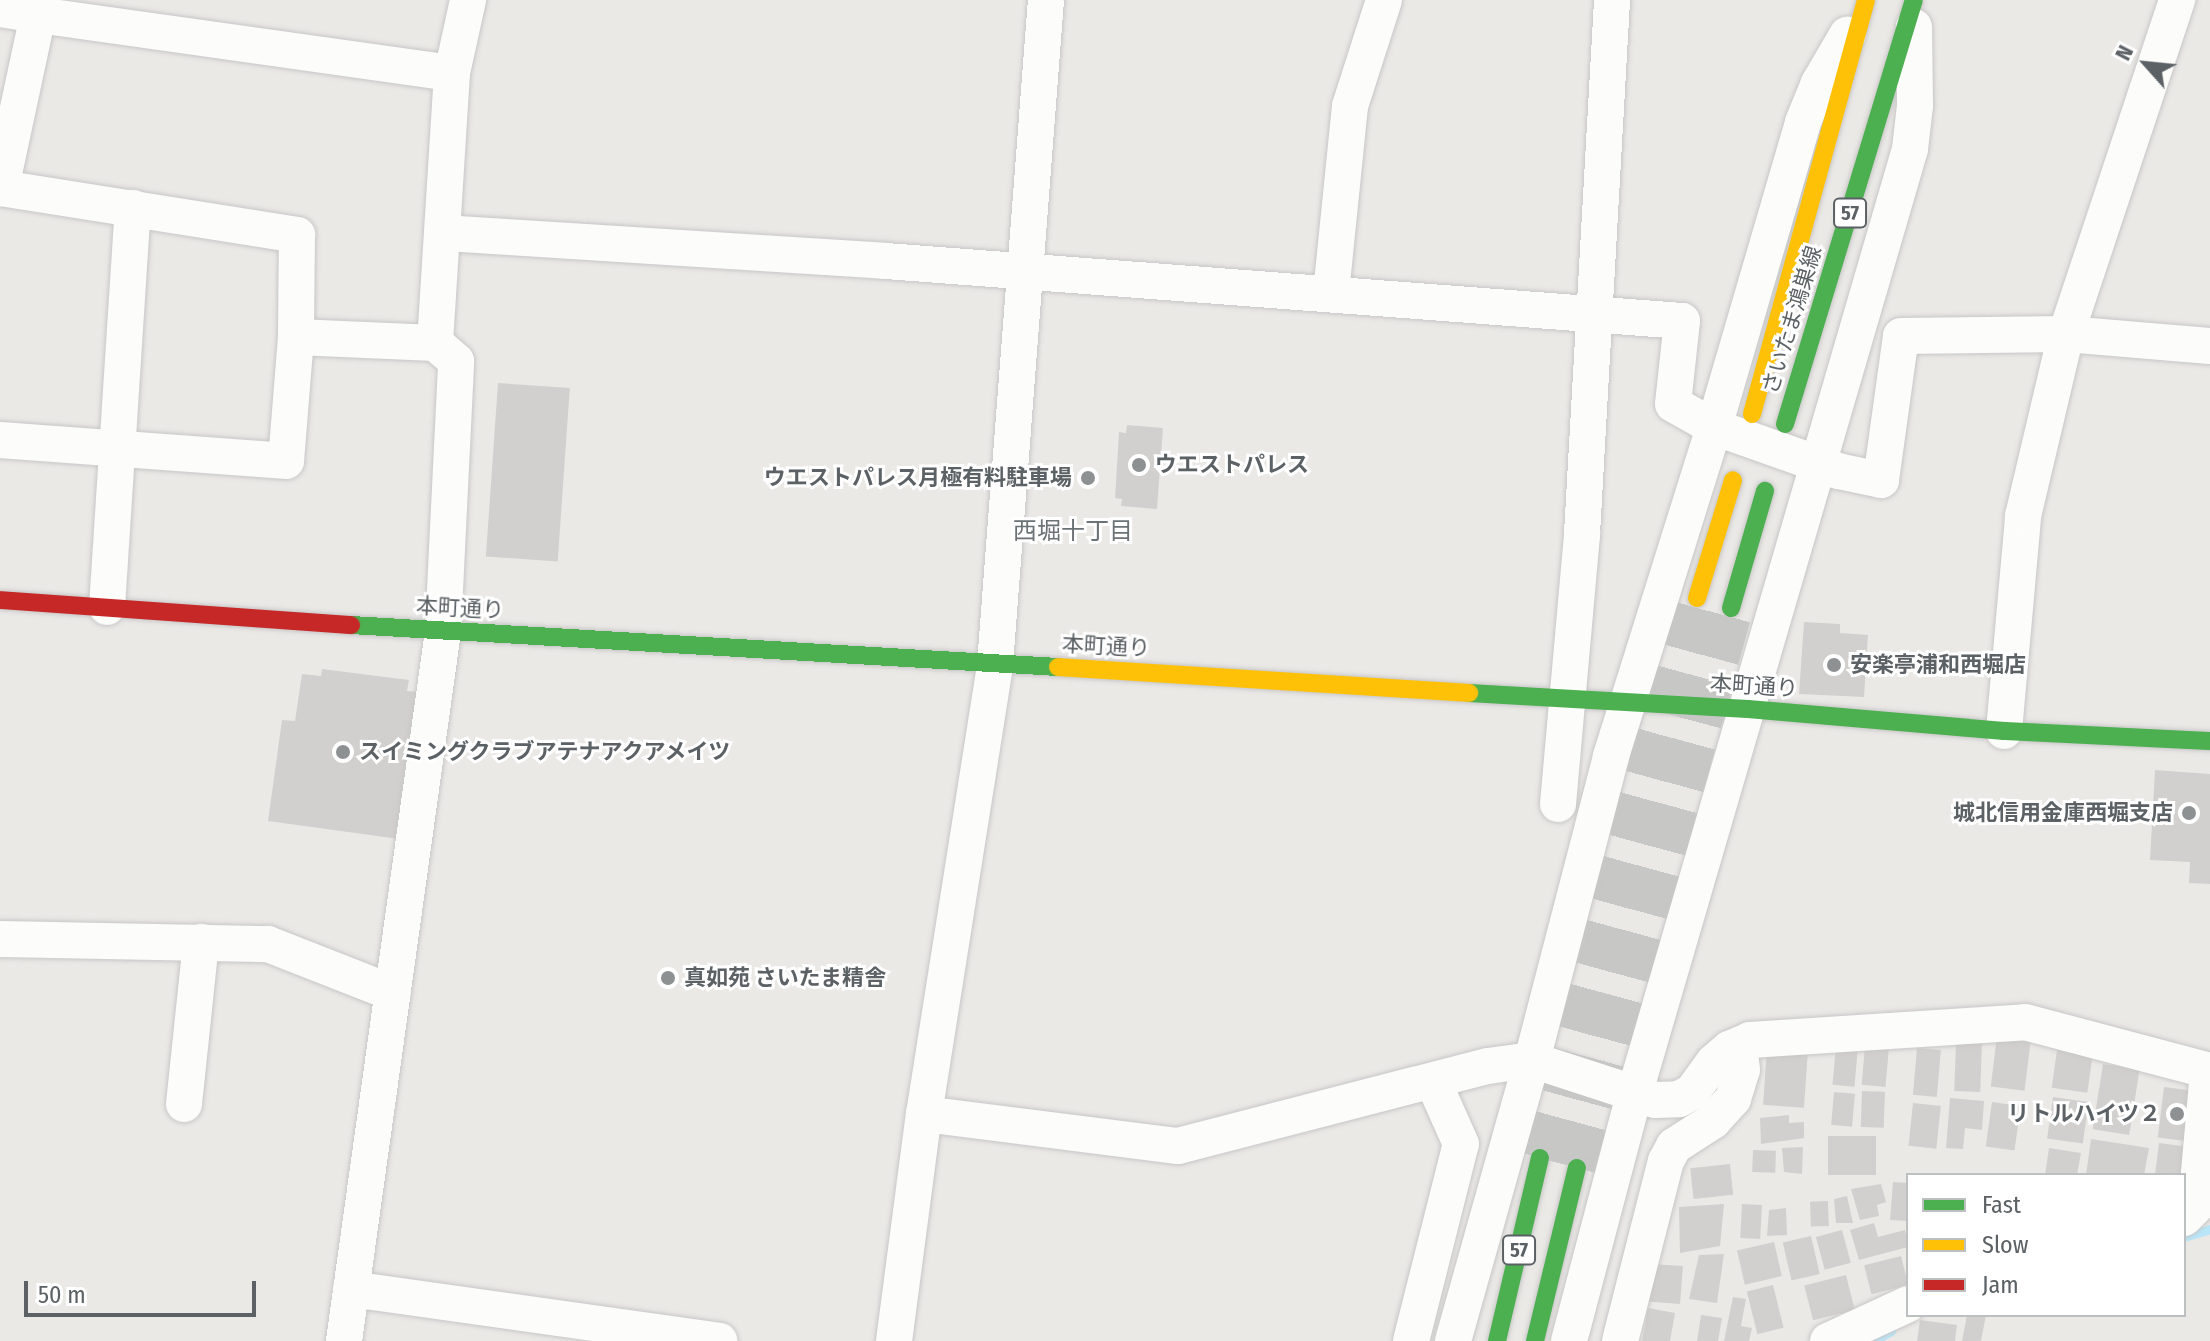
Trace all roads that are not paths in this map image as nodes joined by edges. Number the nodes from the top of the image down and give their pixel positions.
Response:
1 (468, 0) edge
2 (1046, 0) edge
3 (1384, 0) edge
4 (1612, 0) edge
5 (2177, 0) edge
6 (1914, 1) edge
7 (1865, 2) edge
8 (40, 7) edge
9 (0, 9) edge
10 (452, 73) junction
11 (0, 188) edge
12 (133, 208) junction
13 (444, 233) junction
14 (1027, 273) junction
15 (1331, 293) junction
16 (1593, 312) junction
17 (2066, 334) junction
18 (296, 337) junction
19 (435, 343) junction
20 (2210, 346) edge
21 (1752, 414) dead end
22 (1785, 424) dead end
23 (1714, 427) junction
24 (0, 440) edge
25 (118, 449) junction
26 (1821, 465) junction
27 (1733, 480) dead end
28 (1765, 491) dead end
29 (1697, 598) tunnel mouth
30 (0, 600) edge
31 (107, 607) junction
32 (1731, 608) tunnel mouth
33 (443, 631) junction
34 (995, 664) junction
35 (1566, 700) junction
36 (1627, 703) junction
37 (1748, 709) junction
38 (2004, 731) junction
39 (2210, 741) edge
40 (1558, 804) dead end
41 (0, 939) edge
42 (201, 942) junction
43 (393, 993) junction
44 (1739, 1045) junction
45 (1532, 1060) junction
46 (2209, 1071) edge
47 (1433, 1081) junction
48 (1635, 1092) junction
49 (184, 1104) dead end
50 (924, 1114) junction
51 (1540, 1158) tunnel mouth
52 (1577, 1168) tunnel mouth
53 (2186, 1216) edge
54 (351, 1289) junction
55 (1906, 1305) edge
56 (344, 1341) edge
57 (719, 1341) edge
58 (894, 1341) edge
59 (1411, 1341) edge
60 (1453, 1341) edge
61 (1497, 1341) edge
62 (1535, 1341) edge
63 (1569, 1341) edge
64 (1620, 1341) edge
65 (1828, 1341) edge

1 - 10 street
2 - 14 street
3 - 15 street
4 - 16 street
5 - 17 street
6 - 22 main road, さいたま鴻巣線 / 57
6 - 26 street
7 - 21 main road, さいたま鴻巣線 / 57
7 - 23 street
8 - 9 street
8 - 10 street
8 - 11 street
10 - 13 street
11 - 12 street
12 - 18 street
12 - 25 street
13 - 14 street
13 - 19 street
14 - 15 street
14 - 34 street
15 - 16 street
16 - 23 street
16 - 35 street
17 - 20 street
17 - 26 street
17 - 38 street
18 - 19 street
18 - 25 street
19 - 33 street
23 - 26 street
23 - 36 street
24 - 25 street
25 - 31 street
26 - 37 street
27 - 29 main road
28 - 32 main road
30 - 31 main road, 本町通り
31 - 33 main road, 本町通り
33 - 34 main road, 本町通り
33 - 43 street
34 - 35 main road, 本町通り
34 - 50 street
35 - 36 main road, 本町通り
35 - 40 street
36 - 37 main road, 本町通り
36 - 45 street
37 - 38 main road, 本町通り
37 - 48 street
38 - 39 main road, 本町通り
41 - 42 street
42 - 43 street
42 - 49 street
43 - 54 street
44 - 46 street
44 - 48 street
44 - 64 street
45 - 47 street
45 - 48 street
45 - 60 street
46 - 53 street
47 - 50 street
47 - 59 street
48 - 63 street
50 - 58 street
51 - 61 main road, 57
52 - 62 main road, 57
54 - 56 street
54 - 57 street
55 - 65 street

